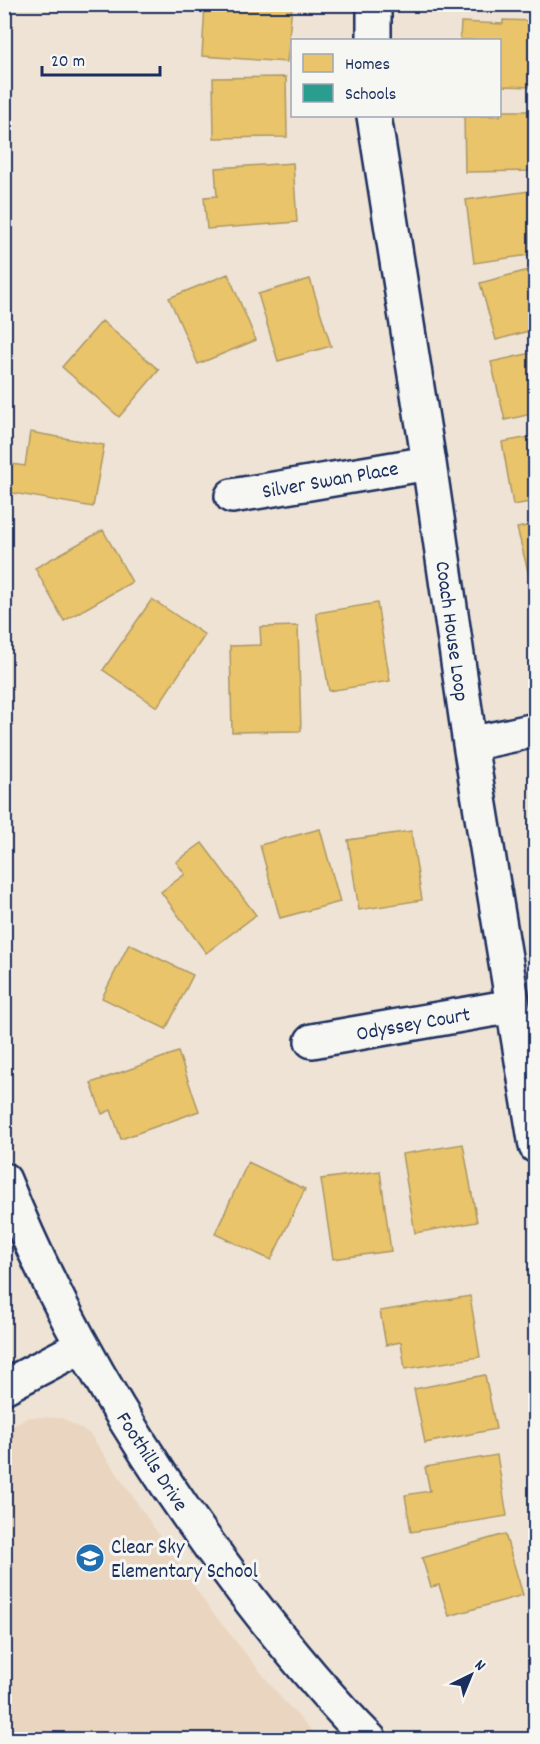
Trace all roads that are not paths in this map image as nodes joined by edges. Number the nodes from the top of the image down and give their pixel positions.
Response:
1 (374, 4) edge
2 (374, 39) edge
3 (374, 117) edge
4 (429, 463) junction
5 (232, 496) dead end
6 (536, 730) edge
7 (470, 744) junction
8 (513, 1006) junction
9 (312, 1041) dead end
10 (536, 1146) edge
11 (4, 1180) edge
12 (82, 1346) junction
13 (4, 1387) edge
14 (370, 1740) edge

1 - 2 street
3 - 4 street, Coach House Loop
4 - 5 street, Silver Swan Place
4 - 7 street, Coach House Loop
6 - 7 street
7 - 8 street, Coach House Loop
8 - 9 street, Odyssey Court
8 - 10 street, Coach House Loop
11 - 12 street, Foothills Drive
12 - 13 street
12 - 14 street, Foothills Drive

